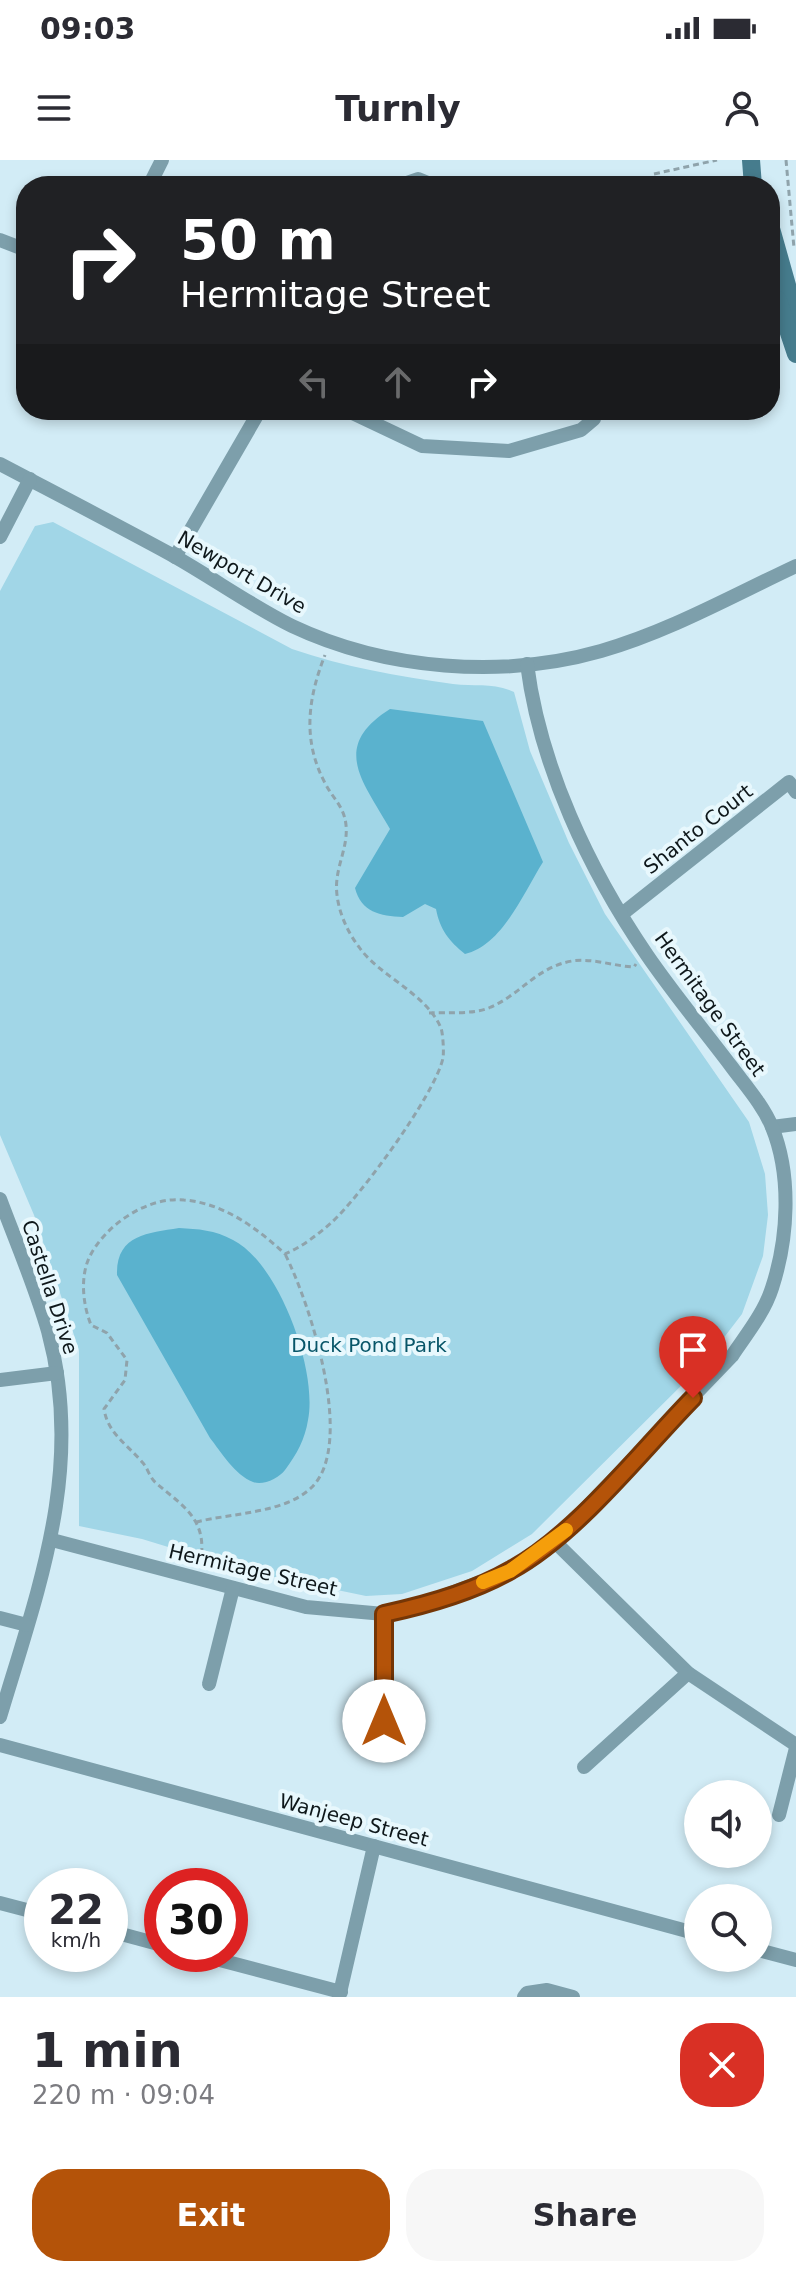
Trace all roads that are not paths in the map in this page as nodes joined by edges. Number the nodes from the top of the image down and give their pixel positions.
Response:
1 (780, 260) edge
2 (780, 304) edge
3 (796, 317) edge
4 (794, 346) edge
5 (254, 420) edge
6 (367, 420) edge
7 (593, 420) edge
8 (0, 464) edge
9 (30, 479) junction
10 (0, 537) edge
11 (175, 557) junction
12 (796, 566) edge
13 (527, 664) junction
14 (796, 792) edge
15 (622, 914) junction
16 (796, 1124) edge
17 (772, 1127) junction
18 (0, 1199) edge
19 (57, 1373) junction
20 (0, 1380) edge
21 (52, 1540) junction
22 (554, 1541) junction
23 (233, 1588) junction
24 (384, 1614) junction
25 (0, 1618) edge
26 (27, 1625) junction
27 (688, 1673) junction
28 (209, 1684) dead end
29 (0, 1717) edge
30 (384, 1721) dead end
31 (0, 1745) edge
32 (796, 1746) edge
33 (584, 1767) dead end
34 (779, 1815) dead end
35 (374, 1846) junction
36 (0, 1903) edge
37 (24, 1909) edge
38 (684, 1930) edge
39 (772, 1954) edge
40 (796, 1960) edge
41 (248, 1968) edge
42 (340, 1994) edge
43 (524, 1997) edge
44 (573, 1997) edge

1 - 3 main road
2 - 4 main road
5 - 11 street
6 - 7 street
8 - 9 street, Newport Drive
9 - 10 street
9 - 11 street, Newport Drive
11 - 13 street, Newport Drive
12 - 13 street, Newport Drive
13 - 15 street, Hermitage Street
14 - 15 street, Shanto Court
15 - 17 street, Hermitage Street
16 - 17 street
17 - 22 street, Hermitage Street
18 - 19 street, Castella Drive
19 - 20 street
19 - 21 street, Castella Drive
21 - 23 street, Hermitage Street
21 - 26 street, Castella Drive
22 - 24 street, Hermitage Street
22 - 27 street
23 - 24 street, Hermitage Street
23 - 28 street
24 - 30 street
25 - 26 street
26 - 29 street, Castella Drive
27 - 32 street
27 - 33 street
31 - 35 street, Wanjeep Street
32 - 34 street
35 - 38 street, Wanjeep Street
35 - 42 street
36 - 37 street
39 - 40 street
41 - 42 street
43 - 44 street

